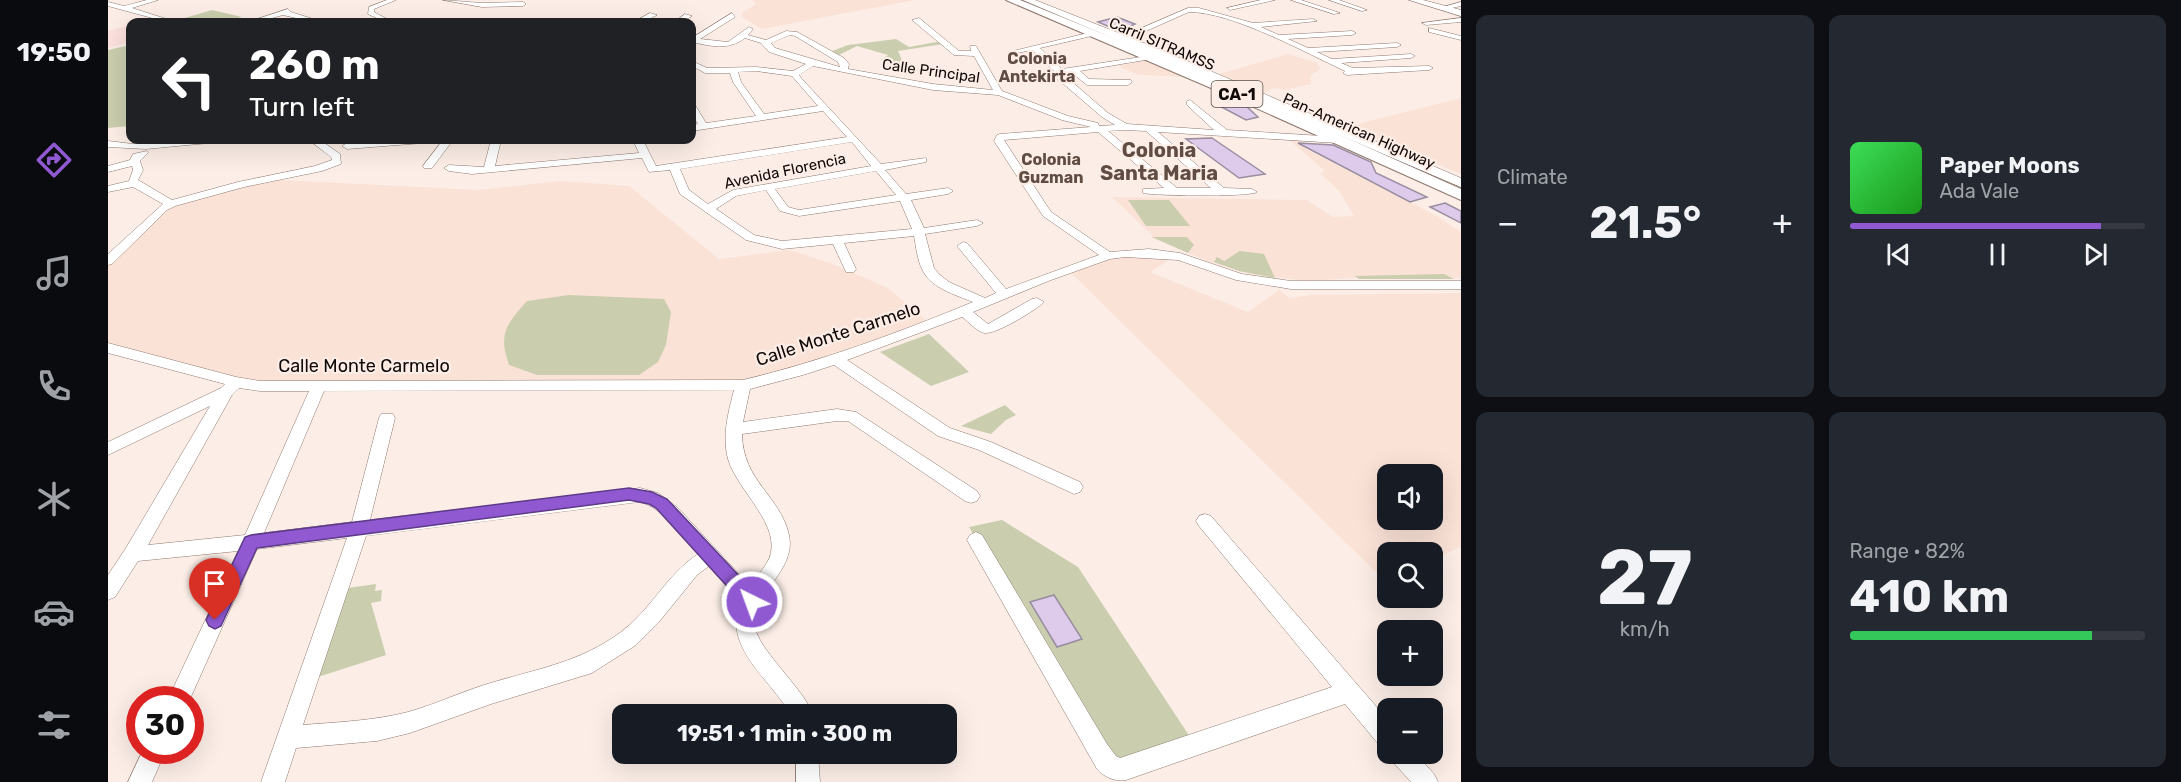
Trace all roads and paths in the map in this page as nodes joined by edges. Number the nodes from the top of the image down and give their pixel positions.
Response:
1 (155, 0) edge
2 (393, 0) edge
3 (446, 0) edge
4 (1013, 0) edge
5 (1028, 0) edge
6 (1272, 0) edge
7 (1294, 0) edge
8 (1332, 0) edge
9 (1413, 0) edge
10 (1461, 1) edge
11 (108, 4) edge
12 (523, 4) dead end
13 (124, 8) junction
14 (1230, 8) dead end
15 (1443, 8) junction
16 (1364, 10) dead end
17 (108, 12) edge
18 (1336, 13) dead end
19 (1461, 14) edge
20 (653, 15) dead end
21 (732, 15) dead end
22 (688, 16) dead end
23 (159, 18) edge
24 (266, 18) edge
25 (306, 18) edge
26 (377, 18) edge
27 (647, 18) edge
28 (685, 18) edge
29 (916, 20) dead end
30 (1461, 20) edge
31 (1313, 21) dead end
32 (1426, 23) dead end
33 (1251, 25) junction
34 (1432, 30) dead end
35 (1093, 33) junction
36 (1352, 33) dead end
37 (1125, 37) junction
38 (1277, 37) junction
39 (696, 38) edge
40 (1461, 38) edge
41 (696, 41) edge
42 (767, 42) junction
43 (1397, 45) dead end
44 (1034, 48) junction
45 (1304, 50) junction
46 (1012, 52) dead end
47 (1412, 56) dead end
48 (1151, 57) junction
49 (1332, 61) junction
50 (812, 63) junction
51 (696, 65) edge
52 (1429, 68) dead end
53 (733, 70) junction
54 (1074, 70) junction
55 (844, 71) junction
56 (1059, 71) junction
57 (795, 74) junction
58 (1128, 82) dead end
59 (999, 93) junction
60 (1190, 103) dead end
61 (826, 108) junction
62 (696, 114) edge
63 (762, 118) junction
64 (704, 127) junction
65 (1122, 127) junction
66 (696, 128) edge
67 (1149, 129) junction
68 (1101, 130) junction
69 (1225, 134) junction
70 (854, 139) junction
71 (1338, 140) junction
72 (176, 144) edge
73 (320, 144) edge
74 (368, 144) edge
75 (445, 144) edge
76 (495, 144) edge
77 (640, 144) edge
78 (110, 145) edge
79 (347, 146) dead end
80 (645, 154) junction
81 (922, 160) dead end
82 (428, 166) dead end
83 (674, 167) junction
84 (449, 168) dead end
85 (878, 168) junction
86 (108, 169) edge
87 (489, 169) junction
88 (135, 183) junction
89 (1461, 183) edge
90 (768, 186) junction
91 (108, 189) edge
92 (948, 190) dead end
93 (1173, 190) junction
94 (1147, 191) dead end
95 (1222, 192) junction
96 (1252, 192) dead end
97 (1461, 193) edge
98 (902, 196) junction
99 (171, 204) junction
100 (708, 209) junction
101 (976, 223) dead end
102 (919, 232) junction
103 (837, 240) junction
104 (963, 246) dead end
105 (1108, 256) junction
106 (108, 261) edge
107 (850, 269) dead end
108 (1461, 285) edge
109 (1003, 294) junction
110 (983, 302) junction
111 (1037, 302) dead end
112 (964, 311) junction
113 (108, 348) edge
114 (836, 359) junction
115 (743, 385) junction
116 (231, 387) junction
117 (318, 388) junction
118 (387, 418) dead end
119 (733, 429) junction
120 (108, 449) edge
121 (1074, 487) dead end
122 (971, 496) dead end
123 (1205, 521) dead end
124 (359, 529) junction
125 (976, 540) dead end
126 (251, 542) junction
127 (133, 554) junction
128 (711, 555) junction
129 (108, 590) edge
130 (752, 602) junction
131 (184, 686) edge
132 (1348, 692) junction
133 (796, 704) edge
134 (1377, 725) edge
135 (288, 738) junction
136 (148, 764) edge
137 (807, 764) edge
138 (1410, 764) edge
139 (140, 782) edge
140 (273, 782) edge
141 (807, 782) edge
142 (1425, 782) edge

1 - 13 street
2 - 26 street
3 - 12 street
4 - 35 highway, Pan-American Highway / CA-1
4 - 97 main road, Carril SITRAMSS
5 - 37 highway, Pan-American Highway / CA-1
5 - 89 main road, Carril SITRAMSS
6 - 14 street
7 - 18 street
8 - 16 street
9 - 15 main road
10 - 15 street
11 - 13 street
13 - 17 street
13 - 23 street
15 - 19 main road
20 - 27 street
21 - 39 street
22 - 28 street
24 - 25 street
29 - 59 street
30 - 32 street
31 - 33 street
33 - 37 street
33 - 38 street
34 - 40 street
35 - 44 street
35 - 48 highway, Pan-American Highway / CA-1
36 - 38 street
37 - 89 highway, Pan-American Highway / CA-1
38 - 45 street
41 - 42 street, Calle Principal
42 - 50 street, Calle Principal
42 - 55 street
43 - 45 street
44 - 46 street
44 - 56 street
45 - 49 street
47 - 49 street
48 - 54 street
48 - 71 highway, Pan-American Highway / CA-1
49 - 52 street
50 - 55 street, Calle Principal
50 - 57 street
51 - 53 street
53 - 57 street
53 - 63 street
54 - 56 street
54 - 58 street
55 - 59 street, Calle Principal
56 - 65 street
57 - 61 street
59 - 65 street, Calle Principal
60 - 69 street
61 - 63 street
61 - 70 street
62 - 64 street
63 - 64 street
64 - 66 street
65 - 67 street
65 - 68 street
67 - 69 street
67 - 95 street
68 - 93 street
68 - 105 street
69 - 71 street
70 - 83 street
70 - 85 street
71 - 97 highway, Pan-American Highway / CA-1
72 - 78 street
73 - 99 street
74 - 79 street
75 - 82 street
76 - 87 street
77 - 80 street
80 - 83 street
80 - 87 street
81 - 85 street, Avenida Florencia
83 - 100 street
84 - 87 street
85 - 90 street, Avenida Florencia
85 - 98 street
86 - 88 street
88 - 91 street
88 - 99 street
90 - 98 street
90 - 100 street, Avenida Florencia
92 - 98 street
93 - 94 street
93 - 95 street
95 - 96 street
98 - 102 street
99 - 106 street
100 - 103 street, Avenida Florencia
101 - 102 street, Avenida Florencia
102 - 103 street, Avenida Florencia
102 - 110 street
103 - 107 street
104 - 109 street
105 - 108 street, Calle Monte Carmelo
105 - 109 street, Calle Monte Carmelo
109 - 110 street, Calle Monte Carmelo
110 - 112 street, Calle Monte Carmelo
111 - 112 street
112 - 114 street, Calle Monte Carmelo
113 - 116 street, Calle Monte Carmelo
114 - 115 street, Calle Monte Carmelo
114 - 121 street
115 - 117 street, Calle Monte Carmelo
115 - 119 street
116 - 117 street, Calle Monte Carmelo
116 - 120 street
116 - 127 street
117 - 126 street
118 - 124 street
119 - 122 street
119 - 130 street
123 - 132 street
124 - 126 street
124 - 128 street
124 - 135 street
125 - 132 street
126 - 127 street
126 - 131 street
127 - 129 street
128 - 130 street
128 - 135 street
130 - 133 street
132 - 134 street
135 - 140 street
136 - 139 street
137 - 141 street
138 - 142 street

